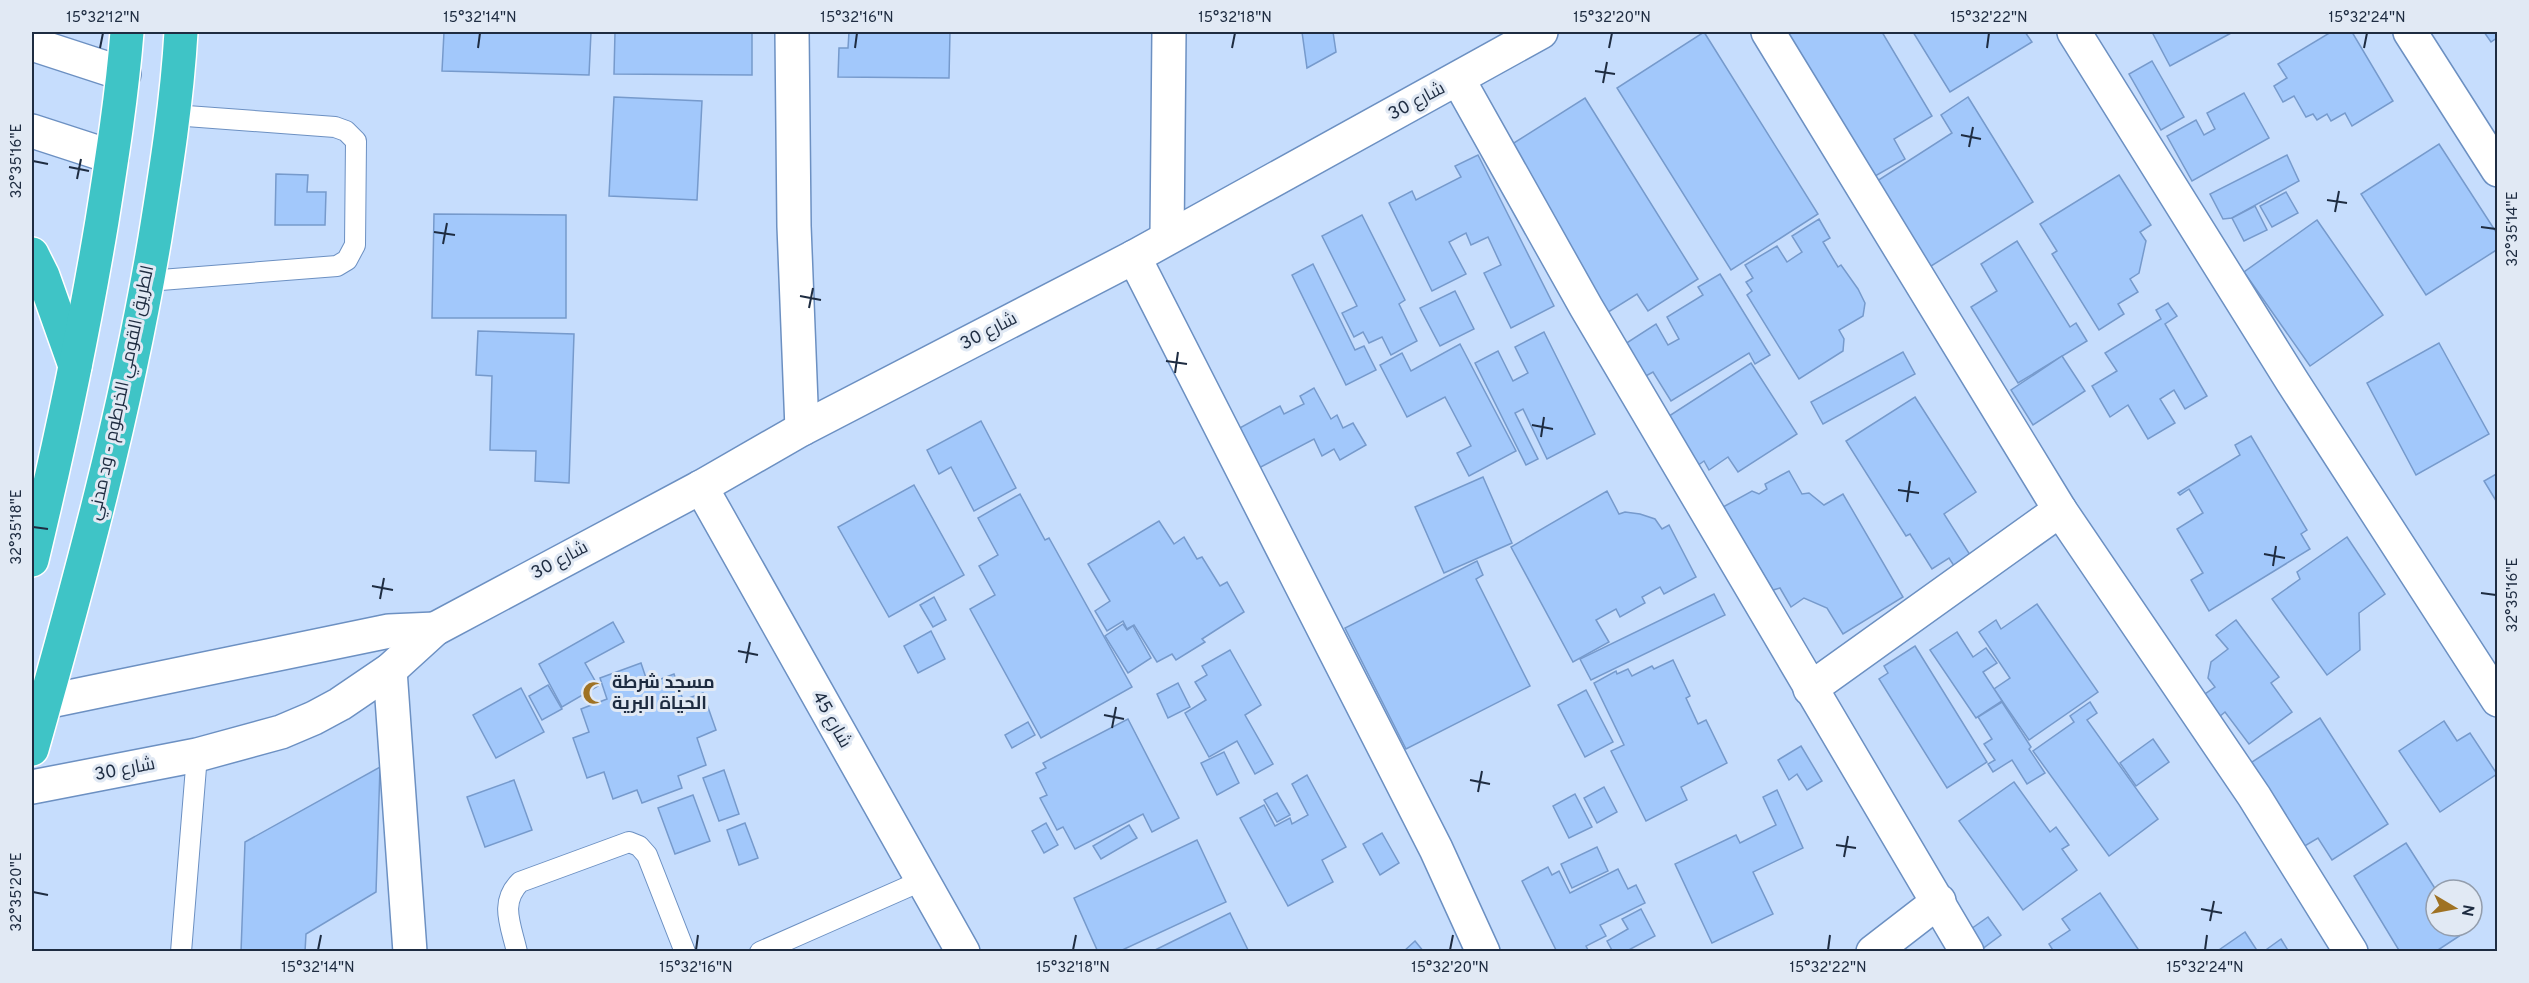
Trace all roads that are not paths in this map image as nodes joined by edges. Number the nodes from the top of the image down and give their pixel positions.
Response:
1 (127, 32) edge
2 (181, 32) edge
3 (792, 32) edge
4 (1169, 32) edge
5 (1541, 32) edge
6 (1768, 32) edge
7 (2074, 32) edge
8 (2410, 32) edge
9 (32, 44) edge
10 (124, 74) junction
11 (1458, 79) junction
12 (173, 115) junction
13 (32, 131) edge
14 (112, 157) junction
15 (2498, 170) edge
16 (1167, 237) junction
17 (32, 254) edge
18 (1134, 257) junction
19 (148, 281) junction
20 (75, 366) junction
21 (802, 429) junction
22 (701, 487) junction
23 (2060, 510) junction
24 (32, 560) edge
25 (435, 629) junction
26 (390, 670) junction
27 (1810, 689) junction
28 (2498, 700) edge
29 (45, 702) junction
30 (32, 749) edge
31 (197, 755) junction
32 (32, 787) edge
33 (921, 881) junction
34 (1939, 901) junction
35 (181, 951) edge
36 (410, 951) edge
37 (517, 951) edge
38 (684, 951) edge
39 (760, 951) edge
40 (963, 951) edge
41 (1483, 951) edge
42 (1873, 951) edge
43 (1967, 951) edge
44 (2351, 951) edge

1 - 10 highway
2 - 12 highway, الطريق القومي الخرطوم - ود مدني
3 - 21 street
4 - 16 street
5 - 11 street, شارع 30
6 - 23 street
7 - 28 street
8 - 15 street
9 - 10 street
10 - 14 highway
11 - 16 street, شارع 30
11 - 27 street
12 - 19 highway, الطريق القومي الخرطوم - ود مدني
12 - 19 lane
13 - 14 street
14 - 20 highway
16 - 18 street, شارع 30
17 - 20 highway
18 - 21 street, شارع 30
18 - 41 street
19 - 29 highway, الطريق القومي الخرطوم - ود مدني
20 - 24 highway
21 - 22 street, شارع 30
22 - 25 street, شارع 30
22 - 33 street, شارع 45
23 - 27 street
23 - 44 street
25 - 26 street, شارع 30
25 - 29 street, شارع 30
26 - 31 street, شارع 30
26 - 36 street
27 - 34 street
29 - 30 highway, الطريق القومي الخرطوم - ود مدني
31 - 32 street, شارع 30
31 - 35 lane
33 - 39 lane
33 - 40 street, شارع 45
34 - 42 street
34 - 43 street
37 - 38 lane

